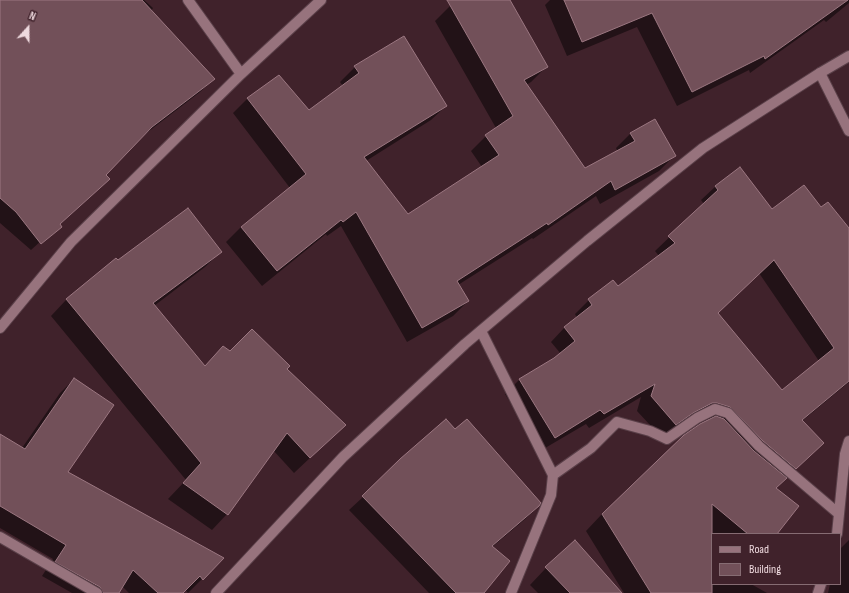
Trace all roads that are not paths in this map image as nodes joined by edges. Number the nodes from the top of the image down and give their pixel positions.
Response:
1 (188, 0) edge
2 (321, 0) edge
3 (849, 56) edge
4 (820, 73) junction
5 (241, 74) junction
6 (849, 131) edge
7 (0, 328) edge
8 (481, 331) junction
9 (849, 441) edge
10 (553, 475) junction
11 (839, 514) junction
12 (837, 533) edge
13 (0, 537) edge
14 (97, 593) edge
15 (216, 593) edge
16 (512, 593) edge

1 - 5 street
2 - 5 street
3 - 4 street
4 - 6 street
4 - 8 street
5 - 7 street
8 - 10 street
8 - 15 street
9 - 11 street
10 - 11 street
10 - 16 street
11 - 12 street
13 - 14 street

